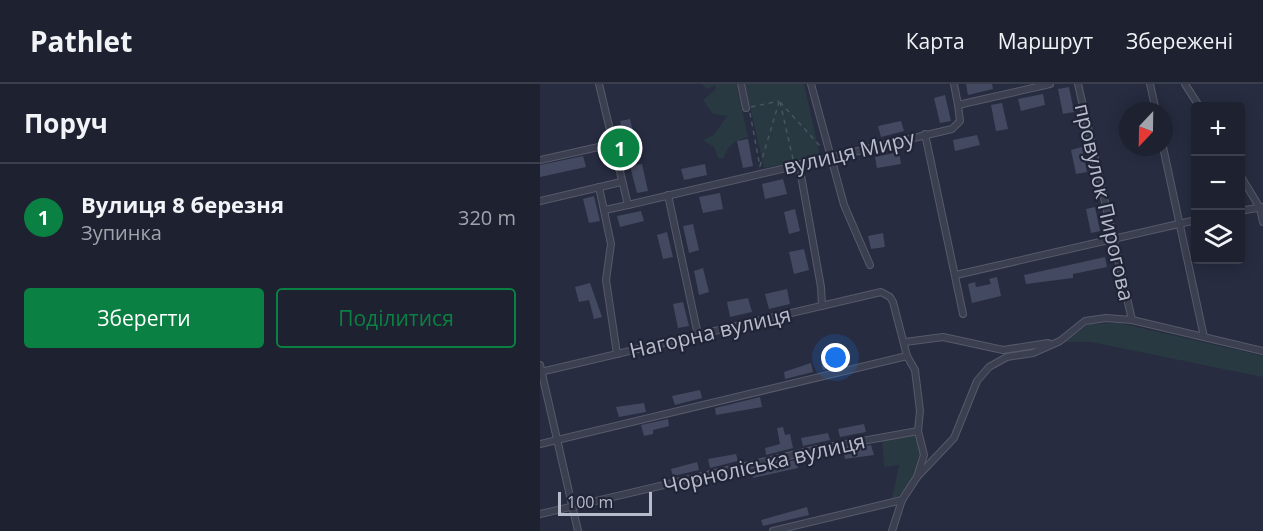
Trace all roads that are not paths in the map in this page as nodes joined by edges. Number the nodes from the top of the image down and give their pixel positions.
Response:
1 (599, 84) edge
2 (741, 84) edge
3 (811, 84) edge
4 (954, 84) edge
5 (1050, 84) edge
6 (1078, 84) edge
7 (1150, 84) edge
8 (1185, 84) edge
9 (1154, 102) edge
10 (1196, 102) edge
11 (958, 105) junction
12 (746, 108) road end
13 (925, 135) junction
14 (612, 144) junction
15 (829, 155) junction
16 (1165, 156) edge
17 (540, 160) edge
18 (797, 165) junction
19 (621, 182) junction
20 (1245, 182) edge
21 (599, 187) junction
22 (668, 195) junction
23 (540, 201) edge
24 (628, 205) junction
25 (1262, 207) edge
26 (605, 210) junction
27 (1245, 210) edge
28 (1191, 221) edge
29 (1263, 222) edge
30 (1179, 224) junction
31 (1114, 239) junction
32 (870, 265) dead end
33 (956, 275) junction
34 (822, 306) junction
35 (963, 314) dead end
36 (1132, 320) junction
37 (698, 335) junction
38 (1204, 337) junction
39 (1060, 341) junction
40 (905, 342) junction
41 (1263, 351) edge
42 (617, 354) junction
43 (907, 357) junction
44 (541, 370) edge
45 (918, 431) junction
46 (557, 439) junction
47 (540, 444) edge
48 (924, 454) junction
49 (936, 458) junction
50 (917, 477) junction
51 (902, 500) junction
52 (572, 507) junction
53 (540, 514) edge
54 (578, 531) edge
55 (773, 531) edge
56 (892, 531) edge

1 - 14 street
2 - 12 street
3 - 15 street
4 - 11 street
5 - 11 street
6 - 31 street, провулок Пирогова
7 - 9 street
8 - 10 street
11 - 13 street, вулиця Миру
13 - 15 street, вулиця Миру
13 - 33 street
14 - 17 street
14 - 19 street
15 - 18 street, вулиця Миру
15 - 32 street
16 - 30 street
18 - 22 street, вулиця Миру
18 - 34 street
19 - 21 street
19 - 24 street
20 - 25 street
21 - 23 street
21 - 26 street
22 - 24 street, вулиця Миру
22 - 37 street
24 - 26 street, вулиця Миру
25 - 27 street
25 - 29 street
26 - 42 street
28 - 30 street
30 - 31 street
30 - 38 street
31 - 33 street
31 - 36 street, провулок Пирогова
33 - 35 street
34 - 37 street, Нагорна вулиця
34 - 40 street, Нагорна вулиця
36 - 38 street
36 - 39 street
37 - 42 street, Нагорна вулиця
38 - 41 street
39 - 40 street
39 - 49 street
40 - 43 street
42 - 44 street, Нагорна вулиця
43 - 45 street
43 - 46 street
44 - 46 street
45 - 48 street
45 - 52 street, Чорноліська вулиця
46 - 47 street
46 - 52 street
48 - 49 street
48 - 50 street
49 - 50 street
50 - 51 street
51 - 55 street
51 - 56 street
52 - 53 street, Чорноліська вулиця
52 - 54 street

